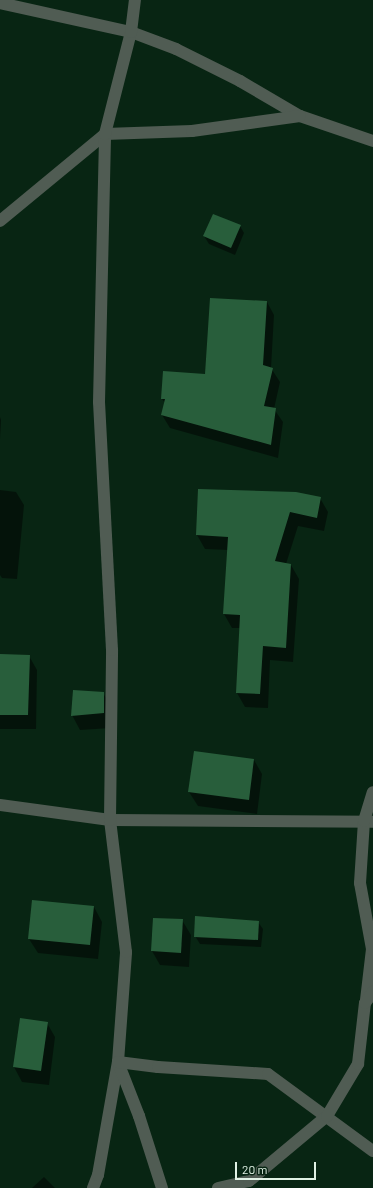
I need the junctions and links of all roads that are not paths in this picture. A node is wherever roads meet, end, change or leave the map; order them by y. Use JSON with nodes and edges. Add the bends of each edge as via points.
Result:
{"nodes":[{"id":1,"x":135,"y":0,"type":"edge"},
{"id":2,"x":0,"y":3,"type":"edge"},
{"id":3,"x":131,"y":32,"type":"junction"},
{"id":4,"x":300,"y":116,"type":"junction"},
{"id":5,"x":104,"y":134,"type":"junction"},
{"id":6,"x":373,"y":141,"type":"edge"},
{"id":7,"x":0,"y":221,"type":"edge"},
{"id":8,"x":373,"y":792,"type":"edge"},
{"id":9,"x":0,"y":805,"type":"edge"},
{"id":10,"x":110,"y":820,"type":"junction"},
{"id":11,"x":369,"y":821,"type":"edge"},
{"id":12,"x":373,"y":992,"type":"edge"},
{"id":13,"x":365,"y":1004,"type":"junction"},
{"id":14,"x":118,"y":1062,"type":"junction"},
{"id":15,"x":327,"y":1116,"type":"junction"},
{"id":16,"x":373,"y":1151,"type":"edge"},
{"id":17,"x":93,"y":1188,"type":"edge"},
{"id":18,"x":162,"y":1188,"type":"edge"},
{"id":19,"x":218,"y":1188,"type":"edge"}],
"edges":[{"from":1,"to":3,"type":"street"},
{"from":2,"to":3,"type":"street"},
{"from":3,"to":4,"type":"street","via":[[176,49]]},
{"from":3,"to":5,"type":"street"},
{"from":4,"to":5,"type":"street","via":[[192,131]]},
{"from":4,"to":6,"type":"street"},
{"from":5,"to":7,"type":"street"},
{"from":5,"to":10,"type":"street","via":[[99,402],[112,650]]},
{"from":8,"to":11,"type":"street"},
{"from":9,"to":10,"type":"street"},
{"from":10,"to":11,"type":"street"},
{"from":10,"to":14,"type":"street","via":[[126,952]]},
{"from":11,"to":13,"type":"street","via":[[360,883],[372,949]]},
{"from":12,"to":13,"type":"street"},
{"from":13,"to":15,"type":"street","via":[[358,1064]]},
{"from":14,"to":15,"type":"street","via":[[268,1074]]},
{"from":14,"to":17,"type":"street","via":[[98,1175]]},
{"from":14,"to":18,"type":"street","via":[[139,1116]]},
{"from":15,"to":16,"type":"street"},
{"from":15,"to":19,"type":"street","via":[[249,1181]]}]}
